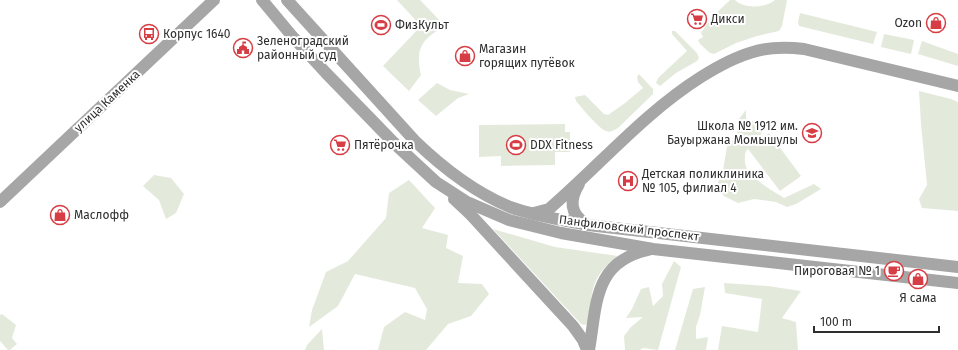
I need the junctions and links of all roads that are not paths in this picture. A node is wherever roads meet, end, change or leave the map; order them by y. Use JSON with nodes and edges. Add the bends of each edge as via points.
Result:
{"nodes":[{"id":1,"x":214,"y":0,"type":"edge"},
{"id":2,"x":262,"y":0,"type":"edge"},
{"id":3,"x":286,"y":0,"type":"edge"},
{"id":4,"x":958,"y":86,"type":"edge"},
{"id":5,"x":582,"y":178,"type":"junction"},
{"id":6,"x":436,"y":182,"type":"junction"},
{"id":7,"x":0,"y":202,"type":"edge"},
{"id":8,"x":531,"y":213,"type":"junction"},
{"id":9,"x":588,"y":225,"type":"junction"},
{"id":10,"x":654,"y":249,"type":"junction"},
{"id":11,"x":958,"y":267,"type":"edge"},
{"id":12,"x":958,"y":283,"type":"edge"},
{"id":13,"x":588,"y":350,"type":"edge"}],
"edges":[{"from":1,"to":7,"type":"main road","name":"улица Каменка"},
{"from":2,"to":6,"type":"main road","name":"Панфиловский проспект","via":[[337,84]]},
{"from":3,"to":8,"type":"main road","name":"Панфиловский проспект","via":[[427,153],[479,192]]},
{"from":4,"to":5,"type":"main road","via":[[804,49],[787,47],[754,51],[712,70],[668,100]]},
{"from":5,"to":8,"type":"main road","via":[[549,208]]},
{"from":5,"to":9,"type":"main road","via":[[575,190],[573,208],[578,220]]},
{"from":6,"to":10,"type":"main road","name":"Панфиловский проспект","via":[[467,202],[509,220],[561,234]]},
{"from":6,"to":13,"type":"main road","via":[[471,215],[549,299],[580,334]]},
{"from":8,"to":9,"type":"main road","name":"Панфиловский проспект"},
{"from":9,"to":11,"type":"main road","name":"Панфиловский проспект"},
{"from":10,"to":12,"type":"main road","name":"Панфиловский проспект"},
{"from":10,"to":13,"type":"main road","via":[[627,257],[606,276],[598,296]]}]}
